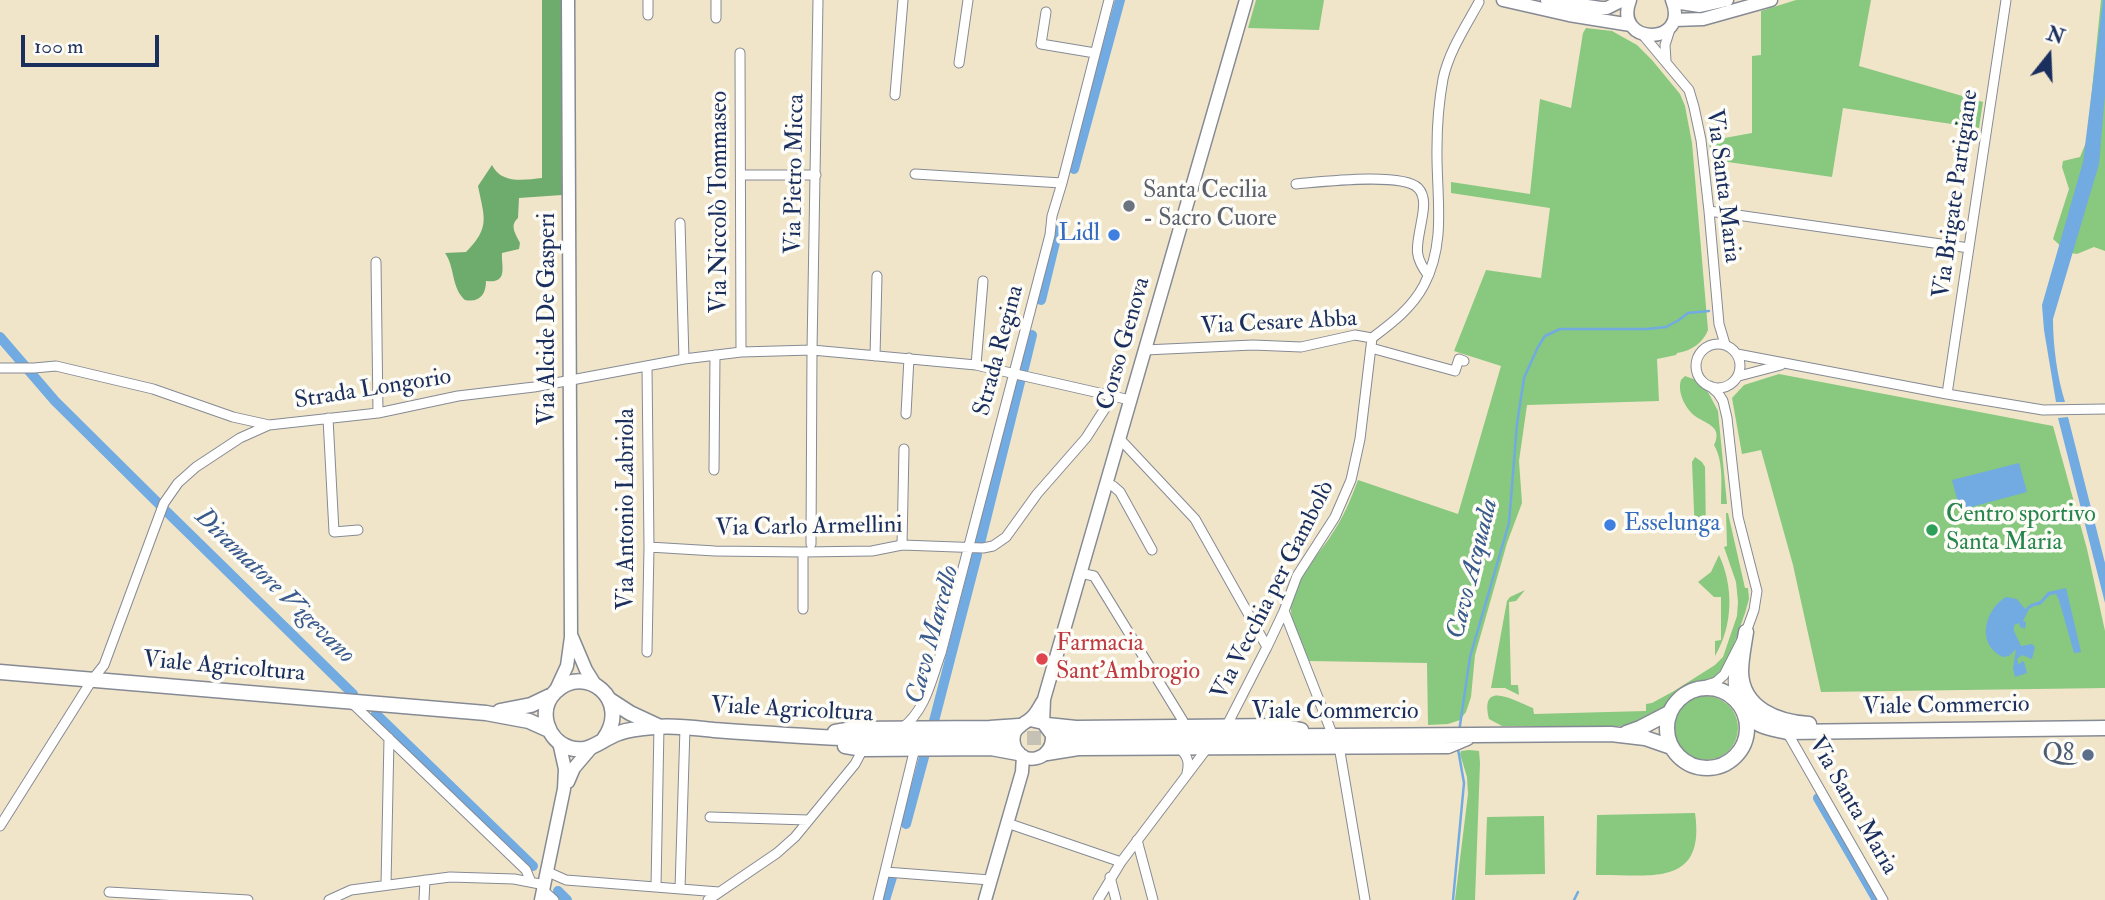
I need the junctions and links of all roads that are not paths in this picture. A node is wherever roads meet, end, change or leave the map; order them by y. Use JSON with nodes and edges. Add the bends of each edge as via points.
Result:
{"nodes":[{"id":1,"x":568,"y":0,"type":"edge"},
{"id":2,"x":648,"y":0,"type":"edge"},
{"id":3,"x":716,"y":0,"type":"edge"},
{"id":4,"x":818,"y":0,"type":"edge"},
{"id":5,"x":903,"y":0,"type":"edge"},
{"id":6,"x":968,"y":0,"type":"edge"},
{"id":7,"x":1110,"y":0,"type":"edge"},
{"id":8,"x":1246,"y":0,"type":"edge"},
{"id":9,"x":1503,"y":0,"type":"edge"},
{"id":10,"x":1547,"y":0,"type":"edge"},
{"id":11,"x":1623,"y":0,"type":"edge"},
{"id":12,"x":1630,"y":0,"type":"edge"},
{"id":13,"x":1727,"y":0,"type":"edge"},
{"id":14,"x":1771,"y":0,"type":"edge"},
{"id":15,"x":2006,"y":0,"type":"edge"},
{"id":16,"x":1673,"y":1,"type":"edge"},
{"id":17,"x":1479,"y":2,"type":"dead end"},
{"id":18,"x":1046,"y":12,"type":"dead end"},
{"id":19,"x":648,"y":16,"type":"dead end"},
{"id":20,"x":716,"y":18,"type":"dead end"},
{"id":21,"x":1672,"y":23,"type":"junction"},
{"id":22,"x":1630,"y":25,"type":"junction"},
{"id":23,"x":1643,"y":35,"type":"junction"},
{"id":24,"x":740,"y":53,"type":"dead end"},
{"id":25,"x":1095,"y":53,"type":"junction"},
{"id":26,"x":1666,"y":61,"type":"junction"},
{"id":27,"x":959,"y":63,"type":"dead end"},
{"id":28,"x":895,"y":96,"type":"dead end"},
{"id":29,"x":915,"y":174,"type":"dead end"},
{"id":30,"x":741,"y":175,"type":"junction"},
{"id":31,"x":816,"y":175,"type":"junction"},
{"id":32,"x":1062,"y":183,"type":"junction"},
{"id":33,"x":1296,"y":184,"type":"dead end"},
{"id":34,"x":1709,"y":211,"type":"junction"},
{"id":35,"x":680,"y":223,"type":"dead end"},
{"id":36,"x":1969,"y":248,"type":"junction"},
{"id":37,"x":376,"y":262,"type":"dead end"},
{"id":38,"x":1428,"y":275,"type":"junction"},
{"id":39,"x":877,"y":276,"type":"dead end"},
{"id":40,"x":983,"y":281,"type":"dead end"},
{"id":41,"x":1719,"y":324,"type":"junction"},
{"id":42,"x":1372,"y":343,"type":"junction"},
{"id":43,"x":1713,"y":344,"type":"junction"},
{"id":44,"x":1725,"y":344,"type":"junction"},
{"id":45,"x":811,"y":350,"type":"junction"},
{"id":46,"x":1145,"y":350,"type":"junction"},
{"id":47,"x":741,"y":352,"type":"junction"},
{"id":48,"x":1737,"y":354,"type":"junction"},
{"id":49,"x":715,"y":355,"type":"junction"},
{"id":50,"x":875,"y":356,"type":"junction"},
{"id":51,"x":909,"y":358,"type":"junction"},
{"id":52,"x":684,"y":359,"type":"junction"},
{"id":53,"x":1464,"y":361,"type":"dead end"},
{"id":54,"x":1786,"y":364,"type":"junction"},
{"id":55,"x":976,"y":365,"type":"junction"},
{"id":56,"x":647,"y":367,"type":"junction"},
{"id":57,"x":0,"y":368,"type":"edge"},
{"id":58,"x":1014,"y":373,"type":"junction"},
{"id":59,"x":1737,"y":378,"type":"junction"},
{"id":60,"x":570,"y":380,"type":"junction"},
{"id":61,"x":1710,"y":386,"type":"junction"},
{"id":62,"x":1947,"y":394,"type":"junction"},
{"id":63,"x":1113,"y":396,"type":"junction"},
{"id":64,"x":1130,"y":400,"type":"junction"},
{"id":65,"x":2105,"y":409,"type":"edge"},
{"id":66,"x":378,"y":413,"type":"junction"},
{"id":67,"x":906,"y":414,"type":"dead end"},
{"id":68,"x":328,"y":418,"type":"junction"},
{"id":69,"x":1727,"y":418,"type":"junction"},
{"id":70,"x":268,"y":425,"type":"junction"},
{"id":71,"x":1119,"y":438,"type":"junction"},
{"id":72,"x":904,"y":449,"type":"dead end"},
{"id":73,"x":714,"y":470,"type":"dead end"},
{"id":74,"x":1106,"y":483,"type":"junction"},
{"id":75,"x":358,"y":530,"type":"dead end"},
{"id":76,"x":811,"y":544,"type":"dead end"},
{"id":77,"x":902,"y":545,"type":"junction"},
{"id":78,"x":649,"y":547,"type":"junction"},
{"id":79,"x":969,"y":547,"type":"junction"},
{"id":80,"x":1152,"y":550,"type":"dead end"},
{"id":81,"x":803,"y":552,"type":"junction"},
{"id":82,"x":1080,"y":573,"type":"junction"},
{"id":83,"x":803,"y":609,"type":"dead end"},
{"id":84,"x":1284,"y":611,"type":"junction"},
{"id":85,"x":571,"y":637,"type":"junction"},
{"id":86,"x":1744,"y":637,"type":"junction"},
{"id":87,"x":1267,"y":648,"type":"junction"},
{"id":88,"x":647,"y":652,"type":"dead end"},
{"id":89,"x":0,"y":672,"type":"edge"},
{"id":90,"x":92,"y":680,"type":"junction"},
{"id":91,"x":596,"y":686,"type":"junction"},
{"id":92,"x":1697,"y":688,"type":"junction"},
{"id":93,"x":554,"y":694,"type":"junction"},
{"id":94,"x":1044,"y":699,"type":"junction"},
{"id":95,"x":610,"y":700,"type":"junction"},
{"id":96,"x":353,"y":702,"type":"junction"},
{"id":97,"x":1741,"y":706,"type":"junction"},
{"id":98,"x":920,"y":710,"type":"junction"},
{"id":99,"x":486,"y":713,"type":"junction"},
{"id":100,"x":1669,"y":713,"type":"junction"},
{"id":101,"x":1183,"y":721,"type":"dead end"},
{"id":102,"x":1024,"y":723,"type":"junction"},
{"id":103,"x":1045,"y":724,"type":"junction"},
{"id":104,"x":659,"y":726,"type":"junction"},
{"id":105,"x":1226,"y":727,"type":"junction"},
{"id":106,"x":685,"y":728,"type":"junction"},
{"id":107,"x":926,"y":728,"type":"junction"},
{"id":108,"x":2105,"y":728,"type":"edge"},
{"id":109,"x":902,"y":729,"type":"junction"},
{"id":110,"x":549,"y":730,"type":"junction"},
{"id":111,"x":1888,"y":730,"type":"junction"},
{"id":112,"x":1787,"y":732,"type":"junction"},
{"id":113,"x":1611,"y":734,"type":"junction"},
{"id":114,"x":814,"y":737,"type":"junction"},
{"id":115,"x":389,"y":738,"type":"junction"},
{"id":116,"x":1006,"y":738,"type":"tunnel mouth"},
{"id":117,"x":1060,"y":738,"type":"tunnel mouth"},
{"id":118,"x":604,"y":739,"type":"junction"},
{"id":119,"x":1336,"y":741,"type":"junction"},
{"id":120,"x":559,"y":742,"type":"junction"},
{"id":121,"x":1179,"y":747,"type":"junction"},
{"id":122,"x":1208,"y":747,"type":"junction"},
{"id":123,"x":1671,"y":747,"type":"junction"},
{"id":124,"x":591,"y":748,"type":"junction"},
{"id":125,"x":915,"y":748,"type":"junction"},
{"id":126,"x":863,"y":749,"type":"junction"},
{"id":127,"x":1740,"y":752,"type":"junction"},
{"id":128,"x":1047,"y":753,"type":"junction"},
{"id":129,"x":1024,"y":756,"type":"junction"},
{"id":130,"x":1186,"y":774,"type":"junction"},
{"id":131,"x":564,"y":789,"type":"junction"},
{"id":132,"x":710,"y":817,"type":"dead end"},
{"id":133,"x":807,"y":820,"type":"junction"},
{"id":134,"x":1007,"y":823,"type":"junction"},
{"id":135,"x":0,"y":826,"type":"edge"},
{"id":136,"x":1138,"y":840,"type":"junction"},
{"id":137,"x":1121,"y":862,"type":"junction"},
{"id":138,"x":886,"y":872,"type":"junction"},
{"id":139,"x":1110,"y":877,"type":"junction"},
{"id":140,"x":425,"y":880,"type":"junction"},
{"id":141,"x":990,"y":880,"type":"junction"},
{"id":142,"x":386,"y":885,"type":"junction"},
{"id":143,"x":542,"y":886,"type":"edge"},
{"id":144,"x":656,"y":887,"type":"junction"},
{"id":145,"x":680,"y":888,"type":"junction"},
{"id":146,"x":108,"y":892,"type":"dead end"},
{"id":147,"x":719,"y":892,"type":"junction"},
{"id":148,"x":247,"y":900,"type":"edge"},
{"id":149,"x":329,"y":900,"type":"edge"},
{"id":150,"x":424,"y":900,"type":"edge"},
{"id":151,"x":554,"y":900,"type":"edge"},
{"id":152,"x":708,"y":900,"type":"edge"},
{"id":153,"x":878,"y":900,"type":"edge"},
{"id":154,"x":985,"y":900,"type":"edge"},
{"id":155,"x":1098,"y":900,"type":"edge"},
{"id":156,"x":1116,"y":900,"type":"edge"},
{"id":157,"x":1153,"y":900,"type":"edge"},
{"id":158,"x":1365,"y":900,"type":"edge"},
{"id":159,"x":1883,"y":900,"type":"edge"}],
"edges":[{"from":1,"to":60,"type":"main road","name":"Via Alcide De Gasperi"},
{"from":2,"to":19,"type":"street"},
{"from":3,"to":20,"type":"street"},
{"from":4,"to":31,"type":"street","name":"Via Pietro Micca"},
{"from":5,"to":28,"type":"street"},
{"from":6,"to":27,"type":"street"},
{"from":7,"to":25,"type":"street","name":"Strada Regina"},
{"from":8,"to":46,"type":"main road","name":"Corso Genova"},
{"from":9,"to":22,"type":"main road"},
{"from":10,"to":11,"type":"main road","via":[[1607,8]]},
{"from":12,"to":22,"type":"main road"},
{"from":13,"to":16,"type":"main road","via":[[1700,6]]},
{"from":14,"to":21,"type":"main road"},
{"from":15,"to":36,"type":"street","name":"Via Brigate Partigiane"},
{"from":16,"to":21,"type":"main road"},
{"from":17,"to":38,"type":"street","via":[[1447,62],[1443,80],[1437,148],[1438,245]]},
{"from":18,"to":25,"type":"street","via":[[1041,44]]},
{"from":21,"to":23,"type":"main road","via":[[1658,35]]},
{"from":21,"to":26,"type":"street","via":[[1664,45]]},
{"from":22,"to":23,"type":"main road"},
{"from":23,"to":26,"type":"street","name":"Via Santa Maria"},
{"from":24,"to":30,"type":"street","name":"Via Niccolò Tommaseo"},
{"from":25,"to":32,"type":"street","name":"Strada Regina"},
{"from":26,"to":34,"type":"street","name":"Via Santa Maria","via":[[1689,90],[1695,107]]},
{"from":29,"to":32,"type":"street"},
{"from":30,"to":31,"type":"street"},
{"from":30,"to":47,"type":"street","name":"Via Niccolò Tommaseo"},
{"from":31,"to":45,"type":"street","name":"Via Pietro Micca"},
{"from":32,"to":58,"type":"street","name":"Strada Regina"},
{"from":33,"to":38,"type":"street","via":[[1380,179],[1417,187],[1423,207],[1416,252]]},
{"from":34,"to":36,"type":"street"},
{"from":34,"to":41,"type":"street","name":"Via Santa Maria"},
{"from":35,"to":52,"type":"street"},
{"from":36,"to":62,"type":"street","name":"Via Brigate Partigiane"},
{"from":37,"to":66,"type":"street"},
{"from":38,"to":42,"type":"street","via":[[1399,318]]},
{"from":39,"to":50,"type":"street"},
{"from":40,"to":55,"type":"street"},
{"from":41,"to":43,"type":"street","name":"Via Santa Maria"},
{"from":41,"to":44,"type":"street","name":"Via Santa Maria"},
{"from":42,"to":46,"type":"street","name":"Via Cesare Abba","via":[[1356,335],[1301,347]]},
{"from":42,"to":53,"type":"street","name":"Via Cesare Abba","via":[[1455,371],[1459,359]]},
{"from":42,"to":84,"type":"street","name":"Via Vecchia per Gambolò","via":[[1351,480],[1335,517],[1297,576]]},
{"from":43,"to":44,"type":"street"},
{"from":43,"to":61,"type":"street","name":"Via Santa Maria","via":[[1701,351],[1696,366]]},
{"from":44,"to":48,"type":"street"},
{"from":45,"to":47,"type":"street","name":"Strada Longorio"},
{"from":45,"to":50,"type":"street","name":"Strada Longorio"},
{"from":45,"to":76,"type":"street","name":"Via Pietro Micca"},
{"from":46,"to":64,"type":"main road","name":"Corso Genova"},
{"from":47,"to":49,"type":"street","name":"Strada Longorio"},
{"from":48,"to":54,"type":"street"},
{"from":48,"to":59,"type":"street","name":"Via Santa Maria","via":[[1741,360]]},
{"from":49,"to":52,"type":"street","name":"Strada Longorio"},
{"from":49,"to":73,"type":"street"},
{"from":50,"to":51,"type":"street","name":"Strada Longorio"},
{"from":51,"to":55,"type":"street","name":"Strada Longorio"},
{"from":51,"to":67,"type":"street"},
{"from":52,"to":56,"type":"street","name":"Strada Longorio"},
{"from":54,"to":59,"type":"street"},
{"from":54,"to":62,"type":"street"},
{"from":55,"to":58,"type":"street","name":"Strada Longorio"},
{"from":56,"to":60,"type":"street","name":"Strada Longorio"},
{"from":56,"to":78,"type":"street","name":"Via Antonio Labriola"},
{"from":57,"to":70,"type":"street","via":[[56,366],[153,389]]},
{"from":58,"to":63,"type":"street","name":"Strada Longorio"},
{"from":58,"to":79,"type":"street","name":"Strada Regina"},
{"from":59,"to":61,"type":"street","via":[[1724,387]]},
{"from":59,"to":69,"type":"street","name":"Via Santa Maria","via":[[1730,391]]},
{"from":60,"to":66,"type":"street","name":"Strada Longorio"},
{"from":60,"to":85,"type":"main road","name":"Via Alcide De Gasperi"},
{"from":61,"to":69,"type":"street","name":"Via Santa Maria","via":[[1723,401]]},
{"from":62,"to":65,"type":"street","via":[[2043,410]]},
{"from":63,"to":64,"type":"street","name":"Strada Longorio"},
{"from":63,"to":79,"type":"street","name":"Via Carlo Armellini","via":[[1086,438],[1006,537],[989,547]]},
{"from":64,"to":71,"type":"main road","name":"Corso Genova"},
{"from":66,"to":68,"type":"street","name":"Strada Longorio"},
{"from":68,"to":70,"type":"street","name":"Strada Longorio"},
{"from":68,"to":75,"type":"street","via":[[334,532]]},
{"from":69,"to":86,"type":"street","name":"Via Santa Maria","via":[[1738,517],[1757,590]]},
{"from":70,"to":90,"type":"street","name":"Strada Longorio","via":[[240,438],[178,482],[164,503],[104,665]]},
{"from":71,"to":74,"type":"main road","name":"Corso Genova"},
{"from":71,"to":87,"type":"street","via":[[1195,519]]},
{"from":72,"to":77,"type":"street"},
{"from":74,"to":80,"type":"street","via":[[1120,492]]},
{"from":74,"to":82,"type":"main road","name":"Corso Genova"},
{"from":77,"to":79,"type":"street","name":"Via Carlo Armellini"},
{"from":77,"to":81,"type":"street","name":"Via Carlo Armellini","via":[[873,551]]},
{"from":78,"to":81,"type":"street","name":"Via Carlo Armellini"},
{"from":78,"to":88,"type":"street","name":"Via Antonio Labriola"},
{"from":79,"to":98,"type":"street","name":"Strada Regina","via":[[941,653]]},
{"from":81,"to":83,"type":"street"},
{"from":82,"to":94,"type":"main road","name":"Corso Genova"},
{"from":82,"to":101,"type":"street","via":[[1094,576]]},
{"from":84,"to":87,"type":"street","name":"Via Vecchia per Gambolò"},
{"from":84,"to":119,"type":"street"},
{"from":85,"to":91,"type":"main road","name":"Via Alcide De Gasperi"},
{"from":85,"to":93,"type":"main road","name":"Via Alcide De Gasperi","via":[[567,666]]},
{"from":86,"to":92,"type":"street","name":"Via Santa Maria","via":[[1724,675]]},
{"from":86,"to":97,"type":"street","name":"Via Santa Maria","via":[[1732,679]]},
{"from":86,"to":111,"type":"main road","via":[[1741,673],[1745,693],[1756,707],[1793,723]]},
{"from":87,"to":105,"type":"street","name":"Via Vecchia per Gambolò"},
{"from":89,"to":90,"type":"main road","name":"Viale Agricoltura"},
{"from":90,"to":96,"type":"main road","name":"Viale Agricoltura"},
{"from":90,"to":135,"type":"street","name":"Strada Longorio"},
{"from":91,"to":93,"type":"main road","name":"Viale Agricoltura","via":[[570,683]]},
{"from":91,"to":95,"type":"main road","name":"Viale Agricoltura"},
{"from":92,"to":97,"type":"main road","name":"Viale Commercio","via":[[1718,689]]},
{"from":92,"to":100,"type":"main road","name":"Viale Commercio","via":[[1683,695]]},
{"from":93,"to":99,"type":"main road","name":"Viale Agricoltura","via":[[531,705]]},
{"from":93,"to":110,"type":"main road","via":[[546,712]]},
{"from":94,"to":102,"type":"main road","name":"Corso Genova"},
{"from":94,"to":103,"type":"main road","name":"Corso Genova"},
{"from":95,"to":104,"type":"main road","name":"Viale Agricoltura"},
{"from":95,"to":118,"type":"main road","via":[[613,720]]},
{"from":96,"to":99,"type":"main road","name":"Viale Agricoltura"},
{"from":96,"to":115,"type":"street"},
{"from":97,"to":112,"type":"main road","name":"Viale Commercio","via":[[1751,721]]},
{"from":97,"to":127,"type":"main road","via":[[1747,733]]},
{"from":98,"to":107,"type":"street"},
{"from":98,"to":109,"type":"street","name":"Strada Regina"},
{"from":99,"to":110,"type":"main road","name":"Viale Agricoltura"},
{"from":100,"to":113,"type":"main road","name":"Viale Commercio","via":[[1640,728]]},
{"from":100,"to":123,"type":"main road","via":[[1666,730]]},
{"from":102,"to":103,"type":"main road","via":[[1037,720]]},
{"from":102,"to":107,"type":"main road"},
{"from":102,"to":129,"type":"main road","via":[[1013,739]]},
{"from":103,"to":105,"type":"main road"},
{"from":103,"to":128,"type":"main road","name":"Corso Genova","via":[[1053,742]]},
{"from":104,"to":106,"type":"main road","name":"Viale Agricoltura"},
{"from":104,"to":118,"type":"main road","name":"Viale Agricoltura"},
{"from":104,"to":144,"type":"street"},
{"from":105,"to":119,"type":"main road","via":[[1280,726]]},
{"from":106,"to":114,"type":"main road","name":"Viale Agricoltura"},
{"from":106,"to":145,"type":"street"},
{"from":107,"to":109,"type":"main road"},
{"from":108,"to":111,"type":"main road","name":"Viale Commercio"},
{"from":109,"to":114,"type":"main road","via":[[848,729]]},
{"from":110,"to":120,"type":"main road"},
{"from":111,"to":112,"type":"main road","name":"Viale Commercio"},
{"from":112,"to":127,"type":"main road","name":"Viale Commercio","via":[[1765,737]]},
{"from":112,"to":159,"type":"street","name":"Via Santa Maria"},
{"from":113,"to":119,"type":"main road","name":"Viale Commercio"},
{"from":113,"to":123,"type":"main road","name":"Viale Commercio"},
{"from":114,"to":116,"type":"main road","name":"Viale Agricoltura"},
{"from":114,"to":126,"type":"main road"},
{"from":115,"to":142,"type":"street"},
{"from":115,"to":143,"type":"street"},
{"from":117,"to":119,"type":"main road","name":"Viale Commercio"},
{"from":118,"to":124,"type":"main road","name":"Viale Agricoltura"},
{"from":119,"to":122,"type":"main road"},
{"from":119,"to":158,"type":"street"},
{"from":120,"to":124,"type":"main road","via":[[574,749]]},
{"from":120,"to":131,"type":"main road"},
{"from":121,"to":122,"type":"main road"},
{"from":121,"to":128,"type":"main road","via":[[1078,748]]},
{"from":121,"to":130,"type":"street","via":[[1188,757]]},
{"from":122,"to":130,"type":"street"},
{"from":123,"to":127,"type":"main road","name":"Viale Commercio","via":[[1680,759],[1701,768],[1723,765]]},
{"from":124,"to":131,"type":"main road"},
{"from":125,"to":126,"type":"main road"},
{"from":125,"to":129,"type":"main road","via":[[991,748]]},
{"from":125,"to":138,"type":"street"},
{"from":126,"to":133,"type":"street"},
{"from":128,"to":129,"type":"main road"},
{"from":129,"to":134,"type":"main road"},
{"from":130,"to":136,"type":"street"},
{"from":131,"to":143,"type":"main road"},
{"from":132,"to":133,"type":"street"},
{"from":133,"to":147,"type":"street","via":[[777,853]]},
{"from":134,"to":137,"type":"street"},
{"from":134,"to":141,"type":"main road"},
{"from":136,"to":137,"type":"street"},
{"from":136,"to":157,"type":"street"},
{"from":137,"to":139,"type":"street"},
{"from":138,"to":141,"type":"street"},
{"from":138,"to":153,"type":"street"},
{"from":139,"to":155,"type":"street"},
{"from":139,"to":156,"type":"street"},
{"from":140,"to":142,"type":"street"},
{"from":140,"to":143,"type":"street","via":[[514,879]]},
{"from":140,"to":150,"type":"street"},
{"from":141,"to":154,"type":"main road"},
{"from":142,"to":149,"type":"street","via":[[351,890]]},
{"from":143,"to":144,"type":"street","via":[[566,880]]},
{"from":143,"to":151,"type":"street"},
{"from":144,"to":145,"type":"street"},
{"from":145,"to":147,"type":"street"},
{"from":146,"to":148,"type":"street"},
{"from":147,"to":152,"type":"street"}]}
